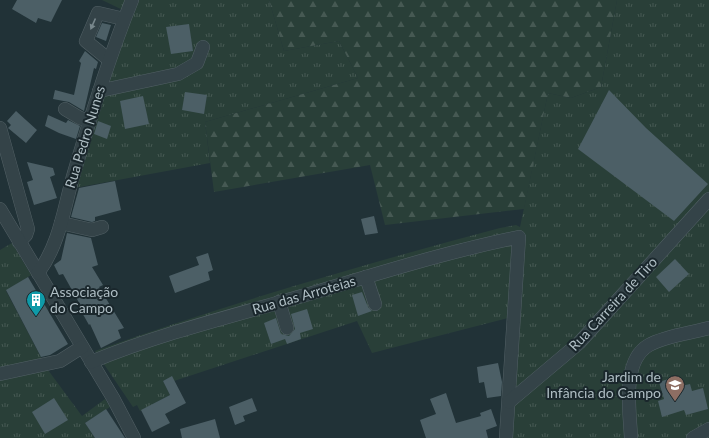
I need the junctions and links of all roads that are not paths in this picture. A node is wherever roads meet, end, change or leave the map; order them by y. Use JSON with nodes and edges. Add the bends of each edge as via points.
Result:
{"nodes":[{"id":1,"x":132,"y":0,"type":"edge"},
{"id":2,"x":124,"y":19,"type":"junction"},
{"id":3,"x":203,"y":47,"type":"dead end"},
{"id":4,"x":108,"y":59,"type":"junction"},
{"id":5,"x":162,"y":84,"type":"dead end"},
{"id":6,"x":97,"y":95,"type":"junction"},
{"id":7,"x":65,"y":109,"type":"dead end"},
{"id":8,"x":90,"y":122,"type":"junction"},
{"id":9,"x":0,"y":128,"type":"edge"},
{"id":10,"x":709,"y":199,"type":"edge"},
{"id":11,"x":0,"y":209,"type":"edge"},
{"id":12,"x":61,"y":223,"type":"junction"},
{"id":13,"x":102,"y":227,"type":"dead end"},
{"id":14,"x":20,"y":242,"type":"junction"},
{"id":15,"x":38,"y":273,"type":"junction"},
{"id":16,"x":366,"y":276,"type":"junction"},
{"id":17,"x":283,"y":301,"type":"junction"},
{"id":18,"x":375,"y":304,"type":"dead end"},
{"id":19,"x":290,"y":327,"type":"dead end"},
{"id":20,"x":709,"y":328,"type":"edge"},
{"id":21,"x":82,"y":347,"type":"junction"},
{"id":22,"x":91,"y":362,"type":"junction"},
{"id":23,"x":0,"y":374,"type":"edge"},
{"id":24,"x":509,"y":402,"type":"junction"},
{"id":25,"x":709,"y":429,"type":"edge"},
{"id":26,"x":134,"y":438,"type":"edge"},
{"id":27,"x":506,"y":438,"type":"edge"},
{"id":28,"x":631,"y":438,"type":"edge"},
{"id":29,"x":693,"y":438,"type":"edge"}],
"edges":[{"from":1,"to":2,"type":"street","name":"Rua Pedro Nunes"},
{"from":2,"to":4,"type":"street","name":"Rua Pedro Nunes"},
{"from":2,"to":4,"type":"street","one_way":true,"via":[[98,13],[86,41]]},
{"from":3,"to":6,"type":"street","via":[[197,63],[178,74]]},
{"from":4,"to":6,"type":"street","name":"Rua Pedro Nunes"},
{"from":5,"to":6,"type":"street"},
{"from":6,"to":8,"type":"street","name":"Rua Pedro Nunes"},
{"from":7,"to":8,"type":"street"},
{"from":8,"to":12,"type":"street","name":"Rua Pedro Nunes"},
{"from":9,"to":14,"type":"street","via":[[28,229]]},
{"from":10,"to":24,"type":"street","name":"Rua Carreira de Tiro","via":[[580,343]]},
{"from":11,"to":14,"type":"street"},
{"from":12,"to":13,"type":"street","via":[[92,230]]},
{"from":12,"to":15,"type":"street","name":"Rua Pedro Nunes","via":[[57,238]]},
{"from":14,"to":15,"type":"street"},
{"from":15,"to":21,"type":"street"},
{"from":16,"to":17,"type":"street","name":"Rua das Arroteias"},
{"from":16,"to":18,"type":"street"},
{"from":16,"to":24,"type":"street","name":"Rua das Arroteias","via":[[471,247],[519,237]]},
{"from":17,"to":19,"type":"street"},
{"from":17,"to":22,"type":"street","name":"Rua das Arroteias","via":[[132,346]]},
{"from":20,"to":28,"type":"street","via":[[648,346],[632,365]]},
{"from":21,"to":22,"type":"street"},
{"from":21,"to":23,"type":"street","via":[[60,361]]},
{"from":22,"to":26,"type":"street"},
{"from":24,"to":27,"type":"street"},
{"from":25,"to":29,"type":"street"}]}
